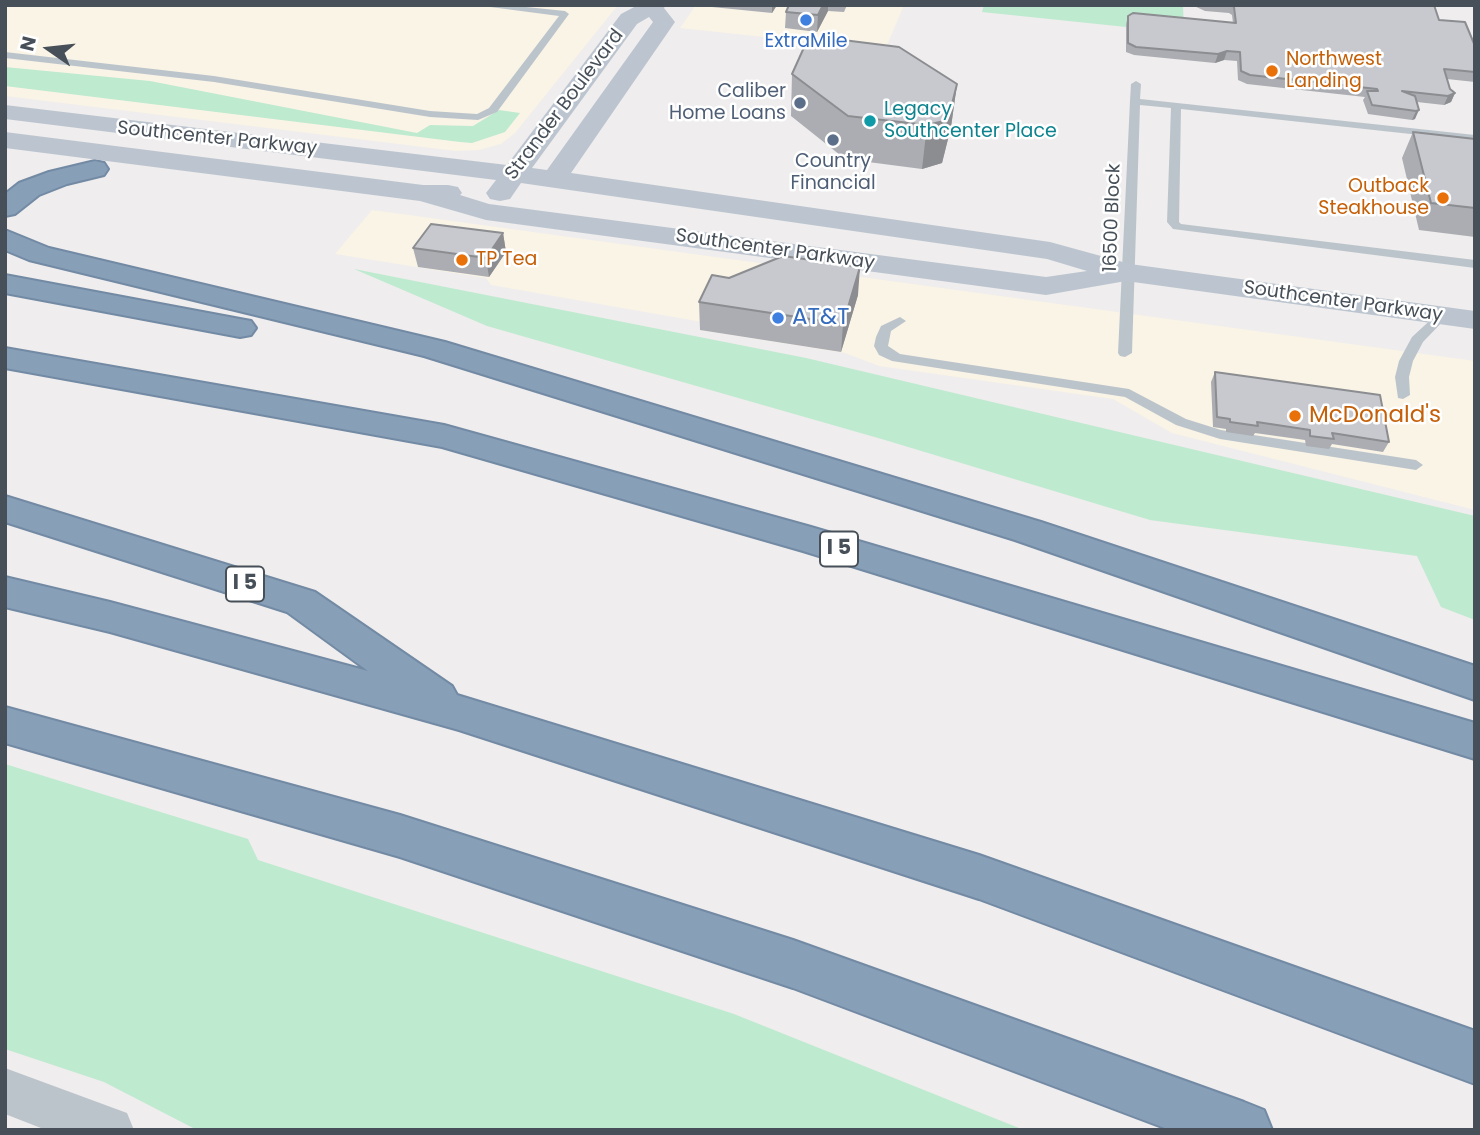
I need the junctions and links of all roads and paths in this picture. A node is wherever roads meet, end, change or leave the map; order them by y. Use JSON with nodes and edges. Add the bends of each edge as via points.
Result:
{"nodes":[{"id":1,"x":479,"y":5,"type":"edge"},
{"id":2,"x":654,"y":7,"type":"edge"},
{"id":3,"x":5,"y":55,"type":"edge"},
{"id":4,"x":1136,"y":84,"type":"dead end"},
{"id":5,"x":1135,"y":101,"type":"junction"},
{"id":6,"x":1176,"y":106,"type":"junction"},
{"id":7,"x":5,"y":112,"type":"edge"},
{"id":8,"x":5,"y":125,"type":"edge"},
{"id":9,"x":1475,"y":138,"type":"edge"},
{"id":10,"x":5,"y":140,"type":"edge"},
{"id":11,"x":5,"y":155,"type":"edge"},
{"id":12,"x":95,"y":169,"type":"junction"},
{"id":13,"x":554,"y":179,"type":"junction"},
{"id":14,"x":499,"y":193,"type":"junction"},
{"id":15,"x":5,"y":208,"type":"edge"},
{"id":16,"x":955,"y":238,"type":"junction"},
{"id":17,"x":5,"y":239,"type":"edge"},
{"id":18,"x":768,"y":250,"type":"junction"},
{"id":19,"x":1475,"y":264,"type":"edge"},
{"id":20,"x":1128,"y":273,"type":"junction"},
{"id":21,"x":5,"y":284,"type":"edge"},
{"id":22,"x":1441,"y":316,"type":"junction"},
{"id":23,"x":1475,"y":320,"type":"edge"},
{"id":24,"x":900,"y":321,"type":"dead end"},
{"id":25,"x":5,"y":348,"type":"edge"},
{"id":26,"x":1125,"y":354,"type":"dead end"},
{"id":27,"x":5,"y":358,"type":"edge"},
{"id":28,"x":196,"y":391,"type":"junction"},
{"id":29,"x":1403,"y":395,"type":"dead end"},
{"id":30,"x":609,"y":403,"type":"junction"},
{"id":31,"x":1416,"y":465,"type":"dead end"},
{"id":32,"x":5,"y":509,"type":"edge"},
{"id":33,"x":5,"y":592,"type":"edge"},
{"id":34,"x":1475,"y":683,"type":"edge"},
{"id":35,"x":459,"y":713,"type":"junction"},
{"id":36,"x":5,"y":725,"type":"edge"},
{"id":37,"x":1475,"y":741,"type":"edge"},
{"id":38,"x":1475,"y":1058,"type":"edge"},
{"id":39,"x":5,"y":1091,"type":"edge"},
{"id":40,"x":110,"y":1130,"type":"edge"},
{"id":41,"x":1244,"y":1130,"type":"edge"}],
"edges":[{"from":1,"to":3,"type":"lane","via":[[565,14],[493,110],[478,117]]},
{"from":2,"to":13,"type":"main road","name":"Strander Boulevard","via":[[664,22]]},
{"from":2,"to":14,"type":"main road","name":"Strander Boulevard","via":[[629,19]]},
{"from":4,"to":5,"type":"lane","name":"16500 Block"},
{"from":5,"to":6,"type":"lane"},
{"from":5,"to":20,"type":"lane","name":"16500 Block"},
{"from":6,"to":9,"type":"lane"},
{"from":6,"to":19,"type":"lane","via":[[1173,222],[1177,227]]},
{"from":7,"to":14,"type":"main road","name":"Southcenter Parkway"},
{"from":8,"to":14,"type":"main road","via":[[427,178]]},
{"from":10,"to":14,"type":"main road","name":"Southcenter Parkway","via":[[423,192]]},
{"from":11,"to":12,"type":"main road"},
{"from":12,"to":14,"type":"main road","via":[[413,209]]},
{"from":12,"to":15,"type":"highway","via":[[38,185]]},
{"from":13,"to":14,"type":"main road","name":"Southcenter Parkway"},
{"from":13,"to":16,"type":"main road","name":"Southcenter Parkway"},
{"from":14,"to":18,"type":"main road","name":"Southcenter Parkway"},
{"from":16,"to":18,"type":"main road","via":[[838,244],[791,238]]},
{"from":16,"to":20,"type":"main road","name":"Southcenter Parkway","via":[[1050,251]]},
{"from":17,"to":30,"type":"highway","via":[[39,254],[434,349]]},
{"from":18,"to":20,"type":"main road","name":"Southcenter Parkway","via":[[1046,286]]},
{"from":20,"to":22,"type":"main road","name":"Southcenter Parkway"},
{"from":20,"to":26,"type":"lane","name":"16500 Block"},
{"from":21,"to":30,"type":"highway"},
{"from":22,"to":23,"type":"main road","name":"Southcenter Parkway"},
{"from":22,"to":29,"type":"lane","via":[[1417,340],[1406,361]]},
{"from":24,"to":31,"type":"lane","via":[[886,329],[881,346],[897,358],[1129,393],[1181,422],[1220,434]]},
{"from":25,"to":28,"type":"highway","number":"I 5"},
{"from":27,"to":28,"type":"highway","number":"I 5"},
{"from":28,"to":37,"type":"highway","number":"I 5","via":[[444,436],[811,540]]},
{"from":30,"to":34,"type":"highway","via":[[1028,531]]},
{"from":32,"to":35,"type":"highway","number":"I 5","via":[[301,602]]},
{"from":33,"to":35,"type":"highway","number":"I 5"},
{"from":35,"to":38,"type":"highway","number":"I 5","via":[[979,877]]},
{"from":36,"to":41,"type":"highway","via":[[400,836],[767,955]]},
{"from":39,"to":40,"type":"street"}]}
